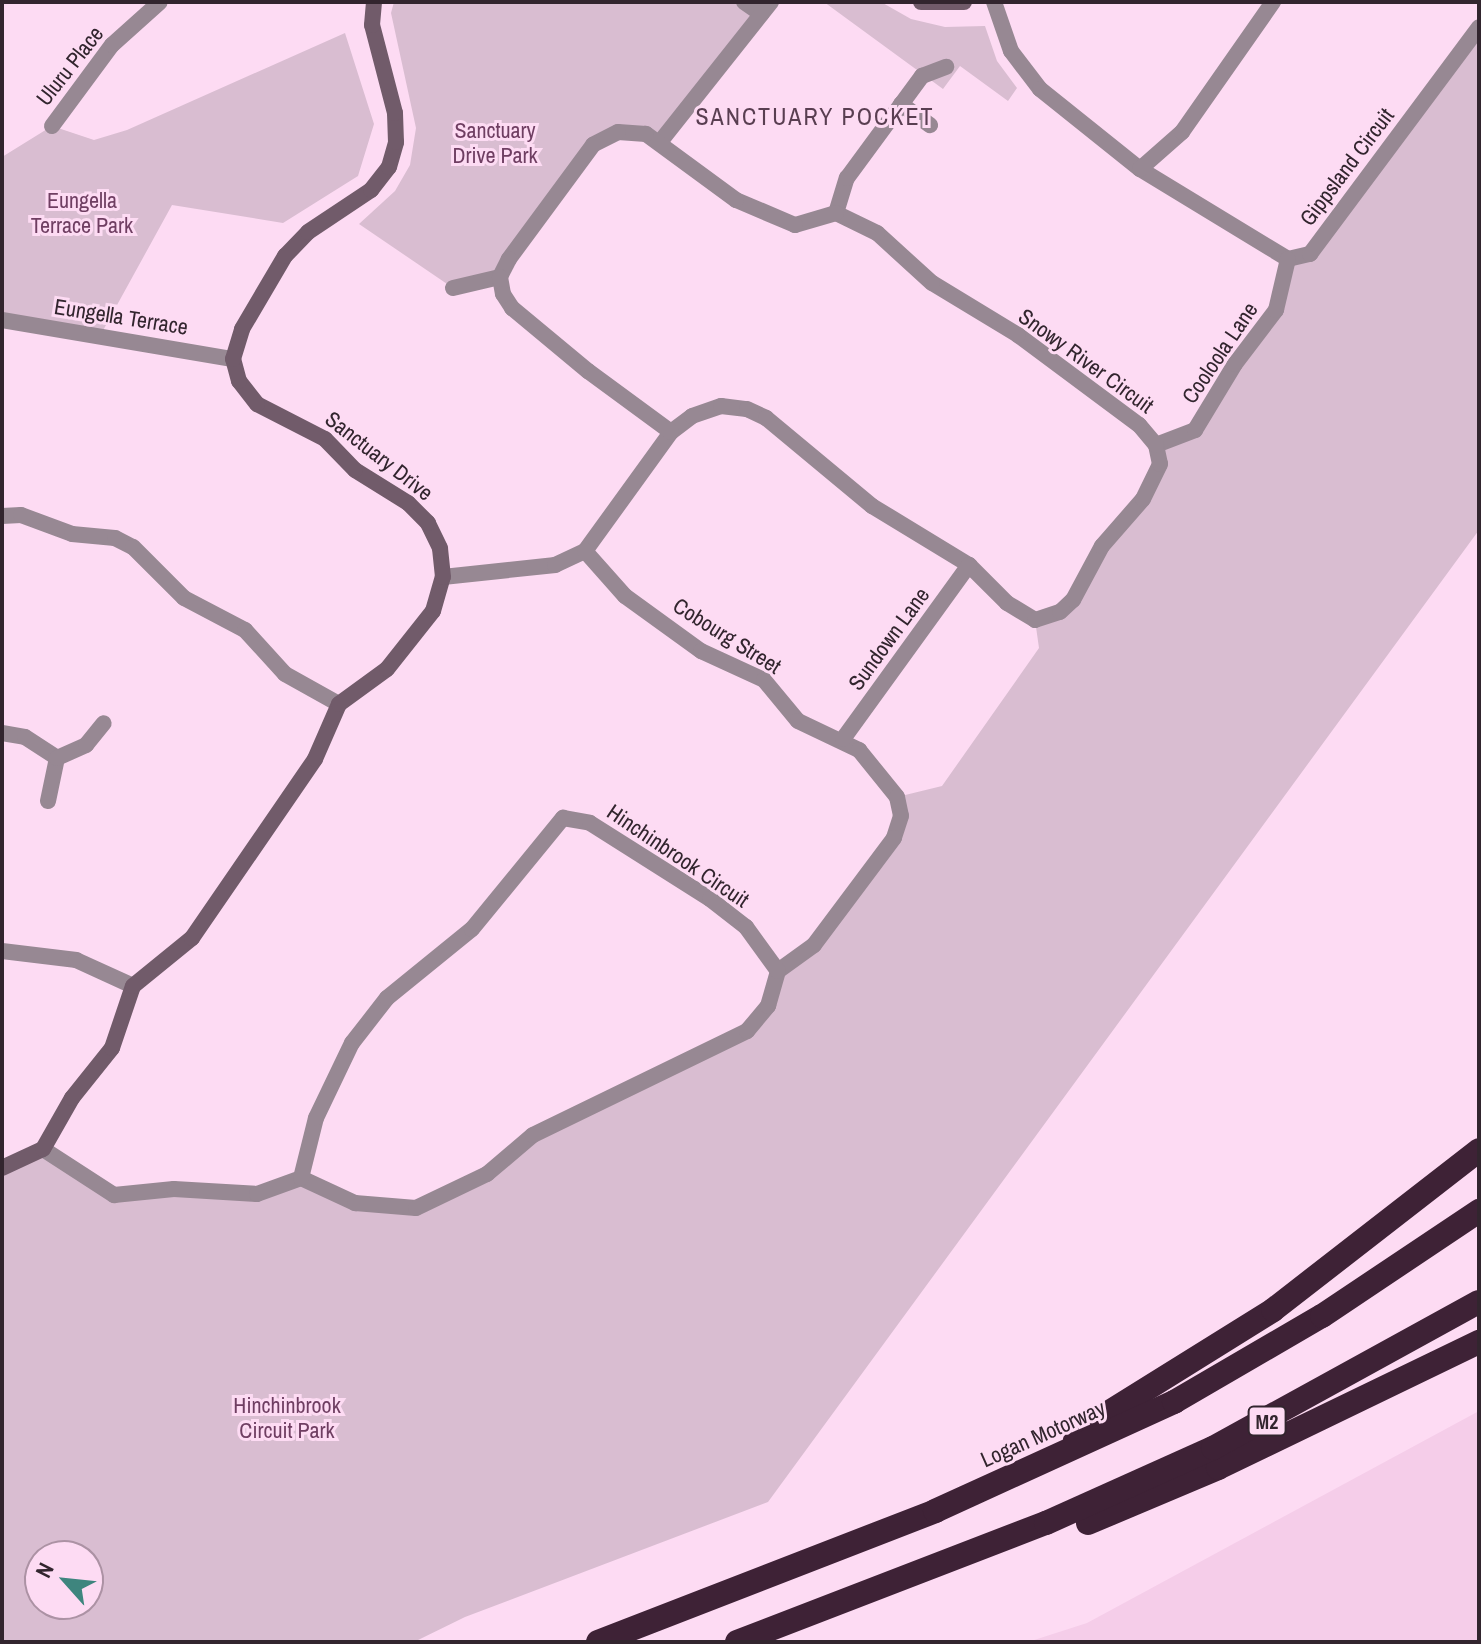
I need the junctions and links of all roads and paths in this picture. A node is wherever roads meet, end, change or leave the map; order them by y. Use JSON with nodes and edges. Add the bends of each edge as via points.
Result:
{"nodes":[{"id":1,"x":160,"y":2,"type":"edge"},
{"id":2,"x":374,"y":2,"type":"edge"},
{"id":3,"x":744,"y":2,"type":"edge"},
{"id":4,"x":921,"y":2,"type":"edge"},
{"id":5,"x":964,"y":2,"type":"edge"},
{"id":6,"x":994,"y":2,"type":"edge"},
{"id":7,"x":1273,"y":2,"type":"edge"},
{"id":8,"x":766,"y":8,"type":"edge"},
{"id":9,"x":1479,"y":27,"type":"edge"},
{"id":10,"x":946,"y":67,"type":"dead end"},
{"id":11,"x":901,"y":104,"type":"junction"},
{"id":12,"x":930,"y":125,"type":"dead end"},
{"id":13,"x":52,"y":126,"type":"dead end"},
{"id":14,"x":660,"y":142,"type":"junction"},
{"id":15,"x":1140,"y":169,"type":"junction"},
{"id":16,"x":836,"y":213,"type":"junction"},
{"id":17,"x":1288,"y":259,"type":"junction"},
{"id":18,"x":500,"y":277,"type":"junction"},
{"id":19,"x":453,"y":288,"type":"dead end"},
{"id":20,"x":2,"y":320,"type":"edge"},
{"id":21,"x":233,"y":359,"type":"junction"},
{"id":22,"x":671,"y":432,"type":"junction"},
{"id":23,"x":1156,"y":445,"type":"junction"},
{"id":24,"x":2,"y":516,"type":"edge"},
{"id":25,"x":585,"y":551,"type":"junction"},
{"id":26,"x":969,"y":565,"type":"junction"},
{"id":27,"x":443,"y":577,"type":"junction"},
{"id":28,"x":339,"y":704,"type":"junction"},
{"id":29,"x":104,"y":723,"type":"dead end"},
{"id":30,"x":2,"y":733,"type":"edge"},
{"id":31,"x":843,"y":739,"type":"junction"},
{"id":32,"x":57,"y":758,"type":"junction"},
{"id":33,"x":48,"y":801,"type":"dead end"},
{"id":34,"x":2,"y":951,"type":"edge"},
{"id":35,"x":778,"y":971,"type":"junction"},
{"id":36,"x":133,"y":986,"type":"junction"},
{"id":37,"x":43,"y":1149,"type":"junction"},
{"id":38,"x":1479,"y":1150,"type":"edge"},
{"id":39,"x":2,"y":1168,"type":"edge"},
{"id":40,"x":301,"y":1178,"type":"junction"},
{"id":41,"x":1479,"y":1211,"type":"edge"},
{"id":42,"x":1479,"y":1302,"type":"edge"},
{"id":43,"x":1479,"y":1342,"type":"edge"},
{"id":44,"x":1064,"y":1455,"type":"junction"},
{"id":45,"x":1046,"y":1523,"type":"junction"},
{"id":46,"x":598,"y":1642,"type":"edge"},
{"id":47,"x":737,"y":1642,"type":"edge"}],
"edges":[{"from":1,"to":13,"type":"street","name":"Uluru Place","via":[[112,45]]},
{"from":2,"to":21,"type":"street","via":[[372,25],[395,113],[396,142],[389,167],[371,190],[308,232],[285,256],[242,329]]},
{"from":3,"to":8,"type":"street"},
{"from":4,"to":5,"type":"street"},
{"from":6,"to":15,"type":"street","via":[[1011,51],[1040,89]]},
{"from":7,"to":15,"type":"street","via":[[1182,132]]},
{"from":8,"to":14,"type":"street"},
{"from":9,"to":17,"type":"street","name":"Gippsland Circuit","via":[[1310,254]]},
{"from":10,"to":11,"type":"street","via":[[922,76]]},
{"from":11,"to":12,"type":"street"},
{"from":11,"to":16,"type":"street","via":[[847,178]]},
{"from":14,"to":16,"type":"street","via":[[736,200],[759,211],[795,225]]},
{"from":14,"to":18,"type":"street","via":[[646,134],[618,132],[593,145]]},
{"from":15,"to":17,"type":"street"},
{"from":16,"to":23,"type":"street","name":"Snowy River Circuit","via":[[877,233],[932,283],[1018,335],[1139,425]]},
{"from":17,"to":23,"type":"street","name":"Cooloola Lane","via":[[1276,310],[1195,430]]},
{"from":18,"to":19,"type":"street"},
{"from":18,"to":22,"type":"street","via":[[512,308]]},
{"from":20,"to":21,"type":"street","name":"Eungella Terrace"},
{"from":21,"to":27,"type":"street","name":"Sanctuary Drive","via":[[239,381],[257,404],[325,439],[355,470],[408,503],[428,523],[440,548]]},
{"from":22,"to":25,"type":"street","name":"Snowy River Circuit"},
{"from":22,"to":26,"type":"street","name":"Snowy River Circuit","via":[[692,416],[721,406],[747,409],[766,418],[872,506]]},
{"from":23,"to":26,"type":"street","name":"Snowy River Circuit","via":[[1160,464],[1143,499],[1102,546],[1073,600],[1060,612],[1035,620],[1007,603]]},
{"from":24,"to":28,"type":"street","via":[[21,515],[72,534],[115,538],[133,547],[184,598],[245,630],[285,674]]},
{"from":25,"to":27,"type":"street","via":[[555,565]]},
{"from":25,"to":31,"type":"street","name":"Cobourg Street","via":[[625,596],[688,642],[764,680],[798,721]]},
{"from":26,"to":31,"type":"street","name":"Sundown Lane"},
{"from":27,"to":28,"type":"street","name":"Sanctuary Drive","via":[[433,611],[416,638],[387,669]]},
{"from":28,"to":36,"type":"street","via":[[315,759],[192,938]]},
{"from":29,"to":32,"type":"street","via":[[86,745]]},
{"from":30,"to":32,"type":"street","via":[[25,737]]},
{"from":31,"to":35,"type":"street","name":"Cobourg Street","via":[[897,797],[901,816],[894,838],[814,945]]},
{"from":32,"to":33,"type":"street"},
{"from":34,"to":36,"type":"street","via":[[76,960]]},
{"from":35,"to":40,"type":"street","via":[[768,1006],[747,1031],[533,1135],[457,1192],[416,1208],[387,1209],[355,1203]]},
{"from":35,"to":40,"type":"street","name":"Hinchinbrook Circuit","via":[[746,927],[710,899],[590,823],[563,818],[472,929],[387,998],[352,1043],[316,1118]]},
{"from":36,"to":37,"type":"street","via":[[112,1048],[72,1098]]},
{"from":37,"to":39,"type":"street"},
{"from":37,"to":40,"type":"street","via":[[114,1195],[174,1189],[257,1194]]},
{"from":38,"to":44,"type":"highway","via":[[1273,1310],[1087,1426]]},
{"from":41,"to":44,"type":"highway","name":"Logan Motorway","via":[[1247,1362]]},
{"from":42,"to":45,"type":"highway","number":"M2","via":[[1238,1435]]},
{"from":43,"to":45,"type":"highway","via":[[1218,1468],[1111,1513],[1084,1524]]},
{"from":44,"to":46,"type":"highway","name":"Logan Motorway"},
{"from":45,"to":47,"type":"highway","number":"M2"}]}
